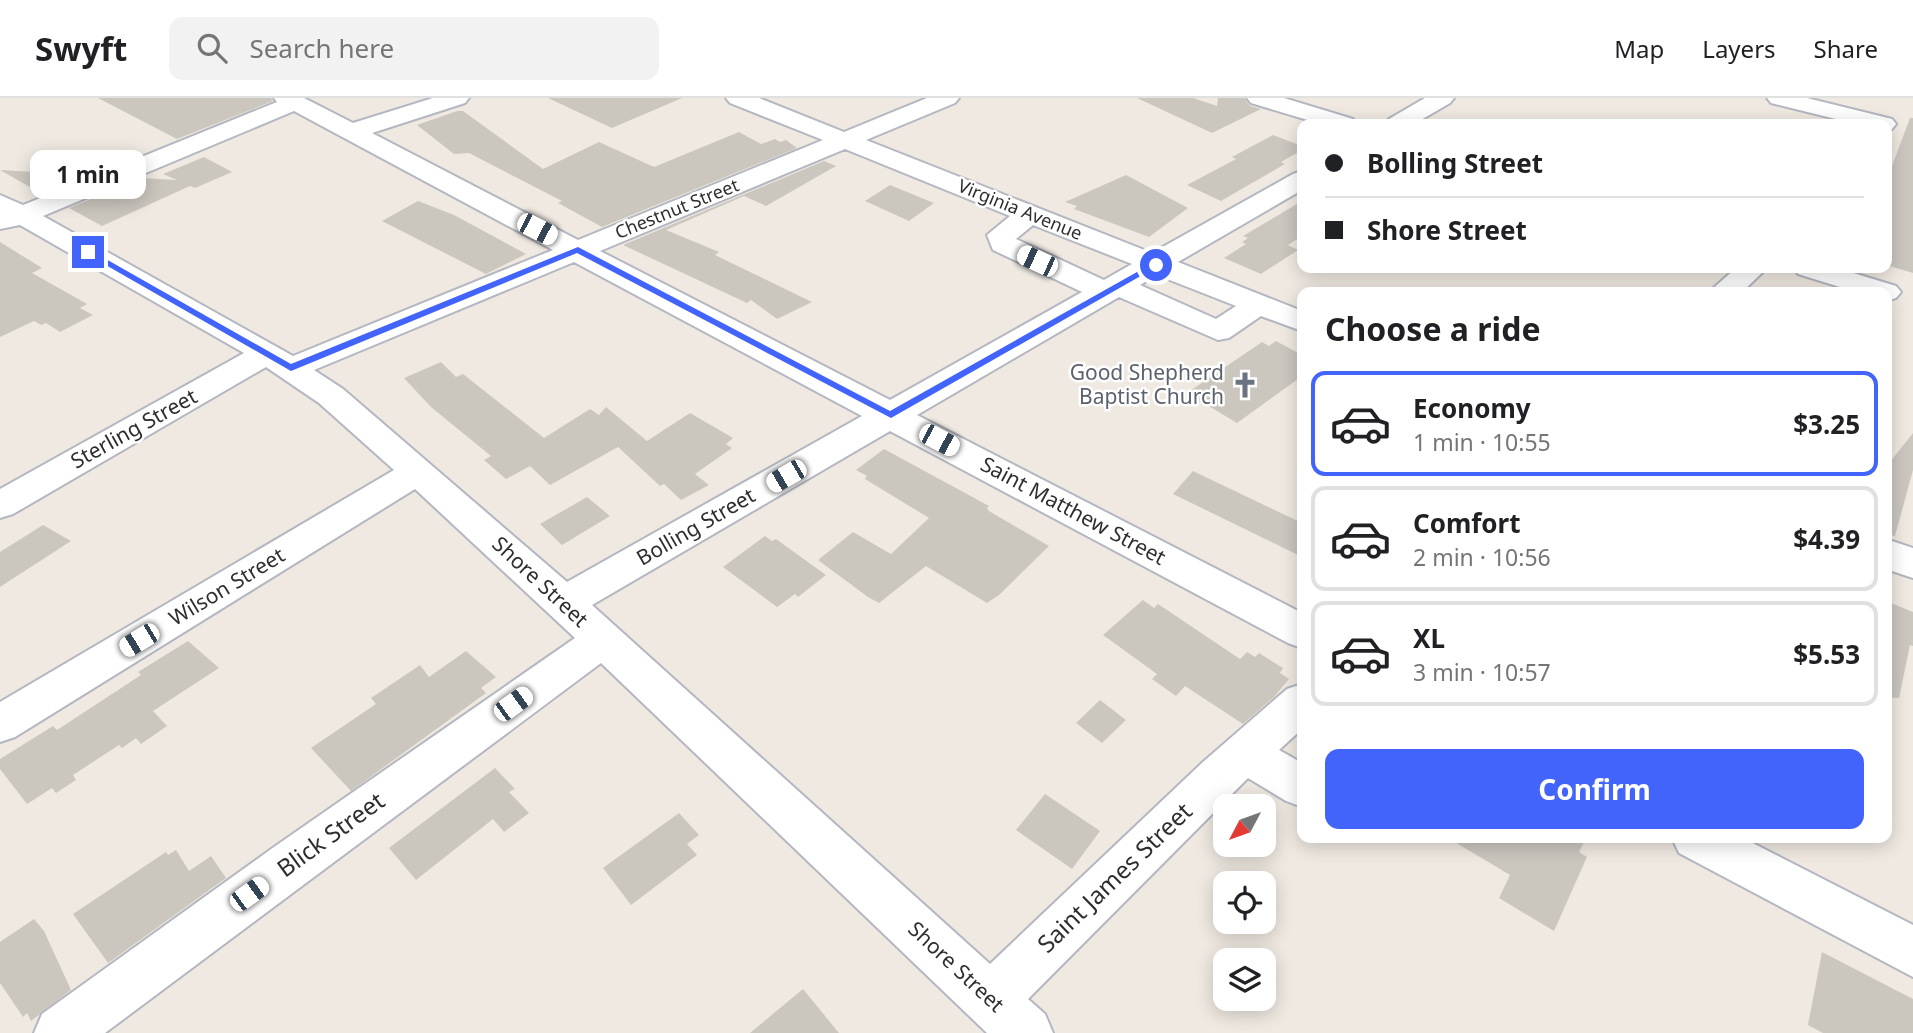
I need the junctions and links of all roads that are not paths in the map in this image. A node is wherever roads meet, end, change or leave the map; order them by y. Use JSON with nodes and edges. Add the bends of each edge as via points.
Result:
{"nodes":[{"id":1,"x":457,"y":98,"type":"edge"},
{"id":2,"x":738,"y":98,"type":"edge"},
{"id":3,"x":947,"y":98,"type":"edge"},
{"id":4,"x":1259,"y":98,"type":"edge"},
{"id":5,"x":1442,"y":98,"type":"edge"},
{"id":6,"x":1779,"y":98,"type":"edge"},
{"id":7,"x":290,"y":100,"type":"edge"},
{"id":8,"x":1328,"y":119,"type":"edge"},
{"id":9,"x":1406,"y":119,"type":"edge"},
{"id":10,"x":1852,"y":119,"type":"edge"},
{"id":11,"x":350,"y":132,"type":"junction"},
{"id":12,"x":844,"y":140,"type":"junction"},
{"id":13,"x":1297,"y":182,"type":"edge"},
{"id":14,"x":7,"y":214,"type":"edge"},
{"id":15,"x":1030,"y":214,"type":"junction"},
{"id":16,"x":578,"y":250,"type":"junction"},
{"id":17,"x":1156,"y":265,"type":"junction"},
{"id":18,"x":1747,"y":273,"type":"edge"},
{"id":19,"x":1824,"y":273,"type":"edge"},
{"id":20,"x":1730,"y":287,"type":"edge"},
{"id":21,"x":1870,"y":287,"type":"edge"},
{"id":22,"x":1112,"y":289,"type":"junction"},
{"id":23,"x":1892,"y":294,"type":"edge"},
{"id":24,"x":1913,"y":301,"type":"edge"},
{"id":25,"x":1258,"y":305,"type":"junction"},
{"id":26,"x":1297,"y":320,"type":"edge"},
{"id":27,"x":279,"y":360,"type":"junction"},
{"id":28,"x":891,"y":415,"type":"junction"},
{"id":29,"x":417,"y":472,"type":"junction"},
{"id":30,"x":0,"y":505,"type":"edge"},
{"id":31,"x":1892,"y":555,"type":"edge"},
{"id":32,"x":1913,"y":564,"type":"edge"},
{"id":33,"x":563,"y":603,"type":"junction"},
{"id":34,"x":1297,"y":629,"type":"edge"},
{"id":35,"x":602,"y":640,"type":"junction"},
{"id":36,"x":1297,"y":706,"type":"edge"},
{"id":37,"x":0,"y":724,"type":"edge"},
{"id":38,"x":1245,"y":753,"type":"junction"},
{"id":39,"x":1297,"y":784,"type":"edge"},
{"id":40,"x":1706,"y":843,"type":"edge"},
{"id":41,"x":1913,"y":952,"type":"edge"},
{"id":42,"x":990,"y":999,"type":"junction"},
{"id":43,"x":61,"y":1033,"type":"edge"},
{"id":44,"x":1026,"y":1033,"type":"edge"}],
"edges":[{"from":1,"to":11,"type":"street"},
{"from":2,"to":12,"type":"street","name":"Virginia Avenue"},
{"from":3,"to":12,"type":"street","name":"Chestnut Street"},
{"from":4,"to":8,"type":"street"},
{"from":5,"to":9,"type":"street"},
{"from":6,"to":10,"type":"street"},
{"from":7,"to":11,"type":"street","name":"Saint Matthew Street"},
{"from":7,"to":14,"type":"street"},
{"from":11,"to":16,"type":"street","name":"Saint Matthew Street"},
{"from":12,"to":15,"type":"street","name":"Virginia Avenue"},
{"from":12,"to":16,"type":"street","name":"Chestnut Street"},
{"from":13,"to":17,"type":"street","name":"Bolling Street"},
{"from":14,"to":27,"type":"street","name":"Shore Street"},
{"from":15,"to":17,"type":"street","name":"Virginia Avenue"},
{"from":15,"to":22,"type":"street","via":[[1002,235],[1003,244]]},
{"from":16,"to":27,"type":"street","name":"Chestnut Street"},
{"from":16,"to":28,"type":"street","name":"Saint Matthew Street"},
{"from":17,"to":22,"type":"street","name":"Bolling Street"},
{"from":17,"to":25,"type":"street","name":"Virginia Avenue"},
{"from":18,"to":20,"type":"street"},
{"from":19,"to":21,"type":"street"},
{"from":22,"to":25,"type":"street","via":[[1218,331]]},
{"from":22,"to":28,"type":"street","name":"Bolling Street"},
{"from":23,"to":24,"type":"street"},
{"from":25,"to":26,"type":"street","name":"Virginia Avenue"},
{"from":27,"to":29,"type":"street","name":"Shore Street","via":[[331,396]]},
{"from":27,"to":30,"type":"street","name":"Sterling Street"},
{"from":28,"to":33,"type":"street","name":"Bolling Street"},
{"from":28,"to":34,"type":"street","name":"Saint Matthew Street"},
{"from":29,"to":33,"type":"street","name":"Shore Street"},
{"from":29,"to":37,"type":"street","name":"Wilson Street"},
{"from":31,"to":32,"type":"street"},
{"from":33,"to":35,"type":"street","name":"Shore Street"},
{"from":35,"to":42,"type":"street","name":"Shore Street"},
{"from":35,"to":43,"type":"street","name":"Blick Street"},
{"from":36,"to":38,"type":"street","name":"Saint James Street"},
{"from":38,"to":39,"type":"street"},
{"from":38,"to":42,"type":"street","name":"Saint James Street"},
{"from":40,"to":41,"type":"street"},
{"from":42,"to":44,"type":"street","name":"Shore Street"}]}
